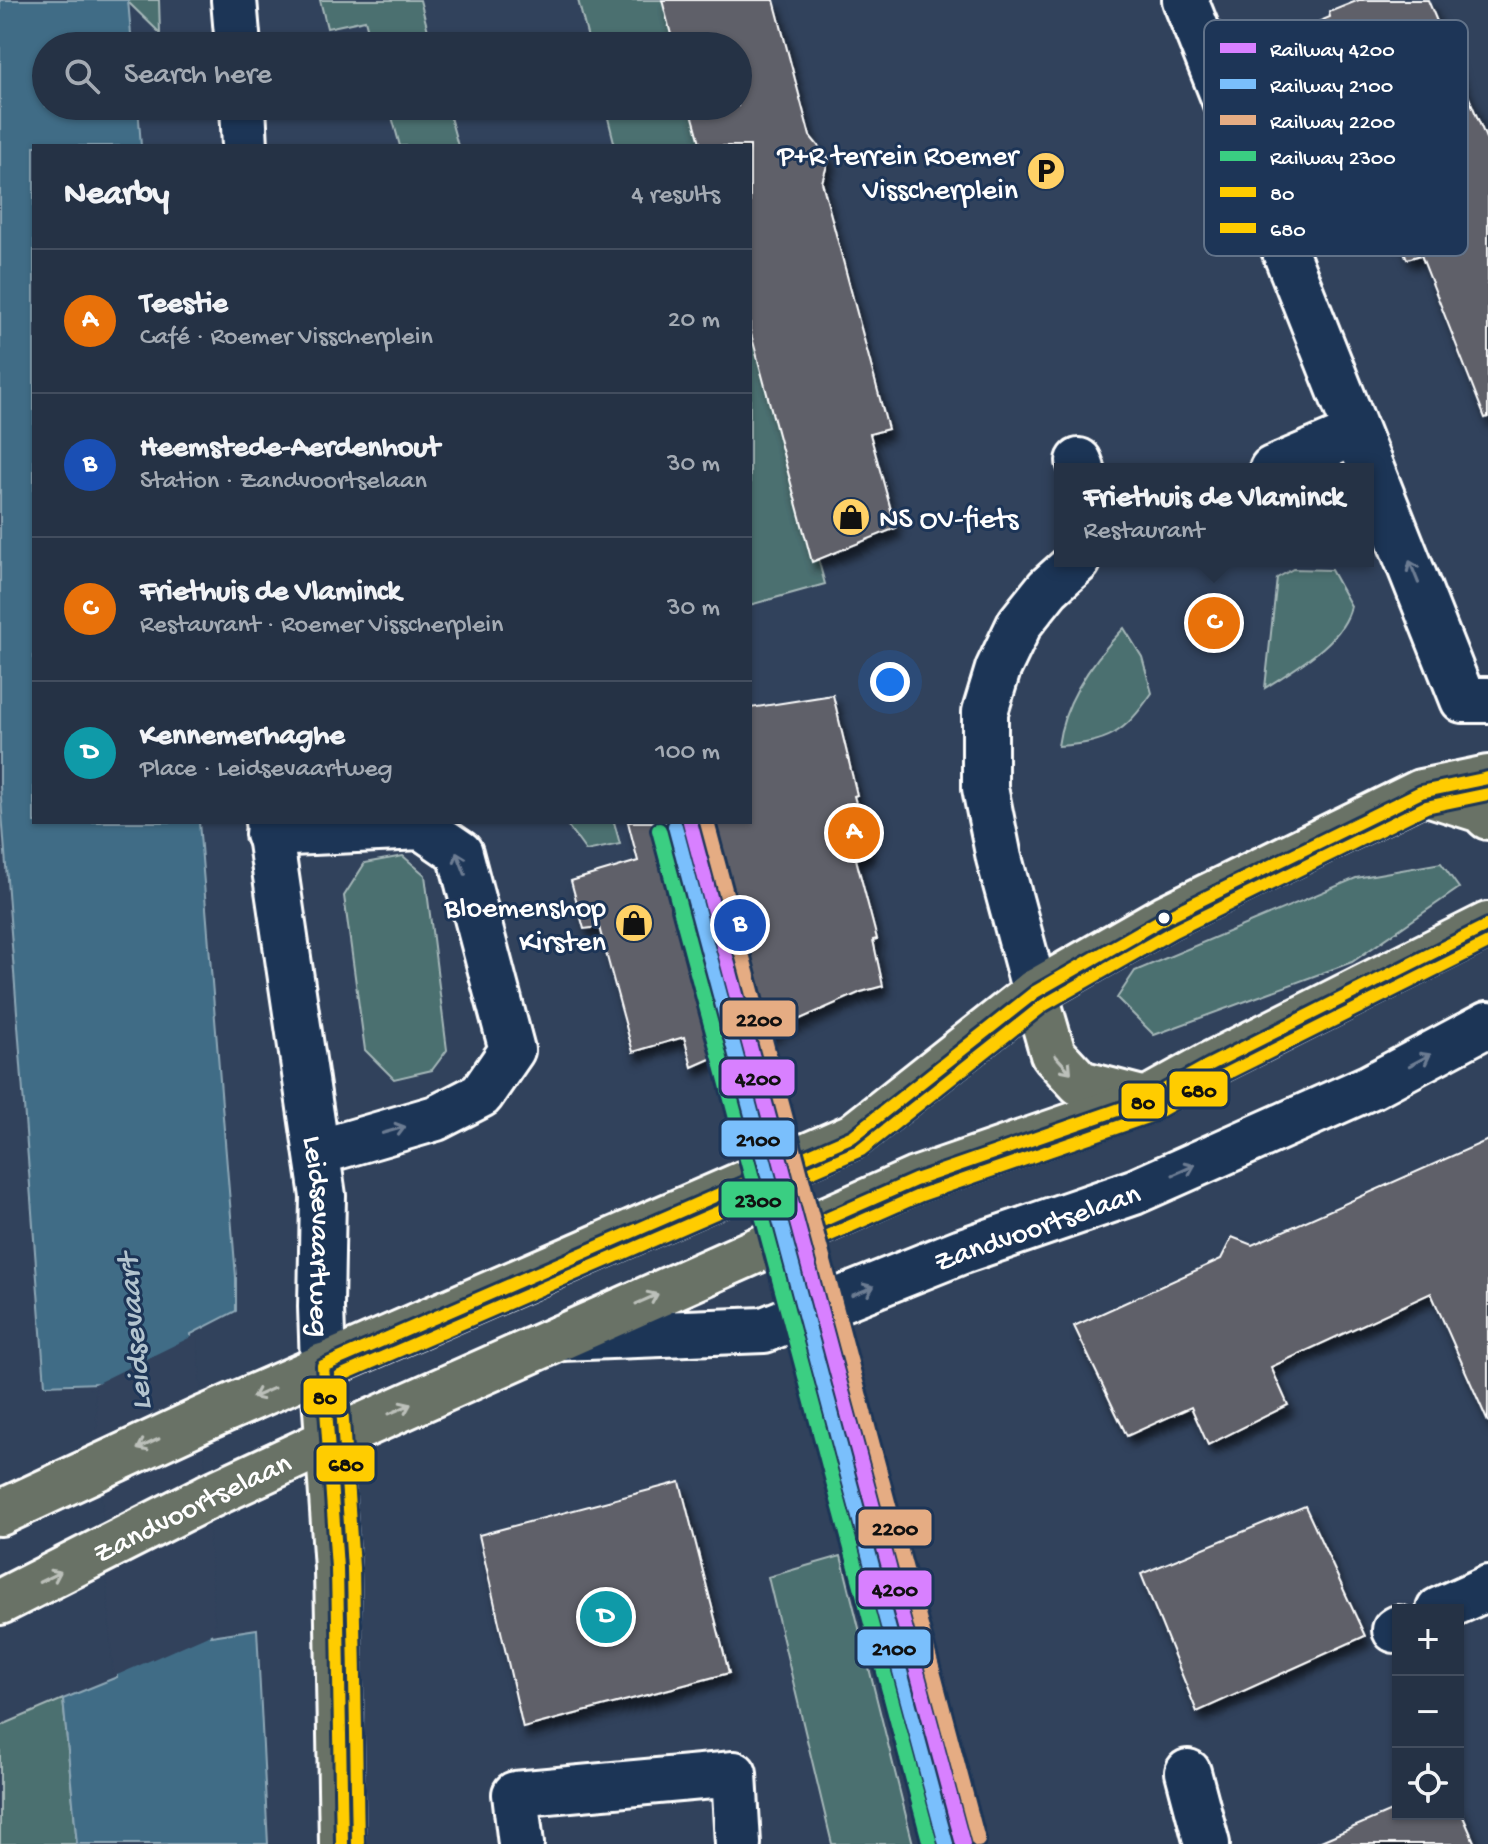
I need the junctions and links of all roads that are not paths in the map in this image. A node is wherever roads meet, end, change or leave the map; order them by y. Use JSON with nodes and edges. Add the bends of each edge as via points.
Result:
{"nodes":[{"id":1,"x":234,"y":0,"type":"edge"},
{"id":2,"x":1185,"y":0,"type":"edge"},
{"id":3,"x":237,"y":32,"type":"edge"},
{"id":4,"x":1204,"y":48,"type":"edge"},
{"id":5,"x":244,"y":120,"type":"edge"},
{"id":6,"x":245,"y":144,"type":"edge"},
{"id":7,"x":1286,"y":256,"type":"edge"},
{"id":8,"x":1356,"y":433,"type":"junction"},
{"id":9,"x":1286,"y":463,"type":"edge"},
{"id":10,"x":1368,"y":463,"type":"edge"},
{"id":11,"x":1374,"y":477,"type":"edge"},
{"id":12,"x":1071,"y":567,"type":"edge"},
{"id":13,"x":1476,"y":700,"type":"edge"},
{"id":14,"x":1488,"y":778,"type":"edge"},
{"id":15,"x":1421,"y":792,"type":"junction"},
{"id":16,"x":1488,"y":817,"type":"edge"},
{"id":17,"x":268,"y":828,"type":"edge"},
{"id":18,"x":1488,"y":925,"type":"edge"},
{"id":19,"x":1035,"y":992,"type":"junction"},
{"id":20,"x":1488,"y":1024,"type":"edge"},
{"id":21,"x":1146,"y":1100,"type":"junction"},
{"id":22,"x":319,"y":1152,"type":"junction"},
{"id":23,"x":560,"y":1338,"type":"junction"},
{"id":24,"x":323,"y":1366,"type":"junction"},
{"id":25,"x":328,"y":1441,"type":"junction"},
{"id":26,"x":0,"y":1513,"type":"edge"},
{"id":27,"x":1488,"y":1588,"type":"edge"},
{"id":28,"x":0,"y":1602,"type":"edge"},
{"id":29,"x":1452,"y":1604,"type":"edge"},
{"id":30,"x":1188,"y":1772,"type":"dead end"},
{"id":31,"x":342,"y":1844,"type":"edge"},
{"id":32,"x":521,"y":1844,"type":"edge"},
{"id":33,"x":738,"y":1844,"type":"edge"},
{"id":34,"x":1207,"y":1844,"type":"edge"}],
"edges":[{"from":1,"to":3,"type":"street"},
{"from":2,"to":4,"type":"street"},
{"from":5,"to":6,"type":"street"},
{"from":7,"to":8,"type":"street"},
{"from":8,"to":9,"type":"street"},
{"from":10,"to":8,"type":"street","one_way":true},
{"from":13,"to":11,"type":"street","one_way":true,"via":[[1443,644]]},
{"from":12,"to":19,"type":"street","via":[[1020,623],[985,712],[985,788]]},
{"from":14,"to":15,"type":"main road"},
{"from":15,"to":16,"type":"main road","via":[[1481,810]]},
{"from":15,"to":19,"type":"main road","via":[[1166,917]]},
{"from":17,"to":22,"type":"street","name":"Leidsevaartweg"},
{"from":22,"to":17,"type":"street","one_way":true,"via":[[436,1118],[481,1095],[512,1050],[460,853],[422,827]]},
{"from":18,"to":21,"type":"main road","name":"Zandvoortselaan"},
{"from":19,"to":21,"type":"main road","one_way":true,"via":[[1053,1054],[1080,1083]]},
{"from":19,"to":24,"type":"main road","via":[[853,1136]]},
{"from":23,"to":20,"type":"street","name":"Zandvoortselaan","one_way":true,"via":[[764,1330],[962,1251],[1134,1192],[1370,1087]]},
{"from":23,"to":21,"type":"main road","name":"Zandvoortselaan","one_way":true,"via":[[915,1180]]},
{"from":22,"to":24,"type":"street","name":"Leidsevaartweg"},
{"from":25,"to":23,"type":"main road","name":"Zandvoortselaan","one_way":true},
{"from":24,"to":25,"type":"main road","name":"Leidsevaartweg"},
{"from":24,"to":26,"type":"main road","one_way":true},
{"from":28,"to":25,"type":"main road","name":"Zandvoortselaan","one_way":true},
{"from":25,"to":31,"type":"main road","name":"Leidsevaartweg","via":[[337,1568]]},
{"from":27,"to":29,"type":"street"},
{"from":30,"to":34,"type":"street"},
{"from":32,"to":33,"type":"street","via":[[515,1794],[734,1774]]}]}
